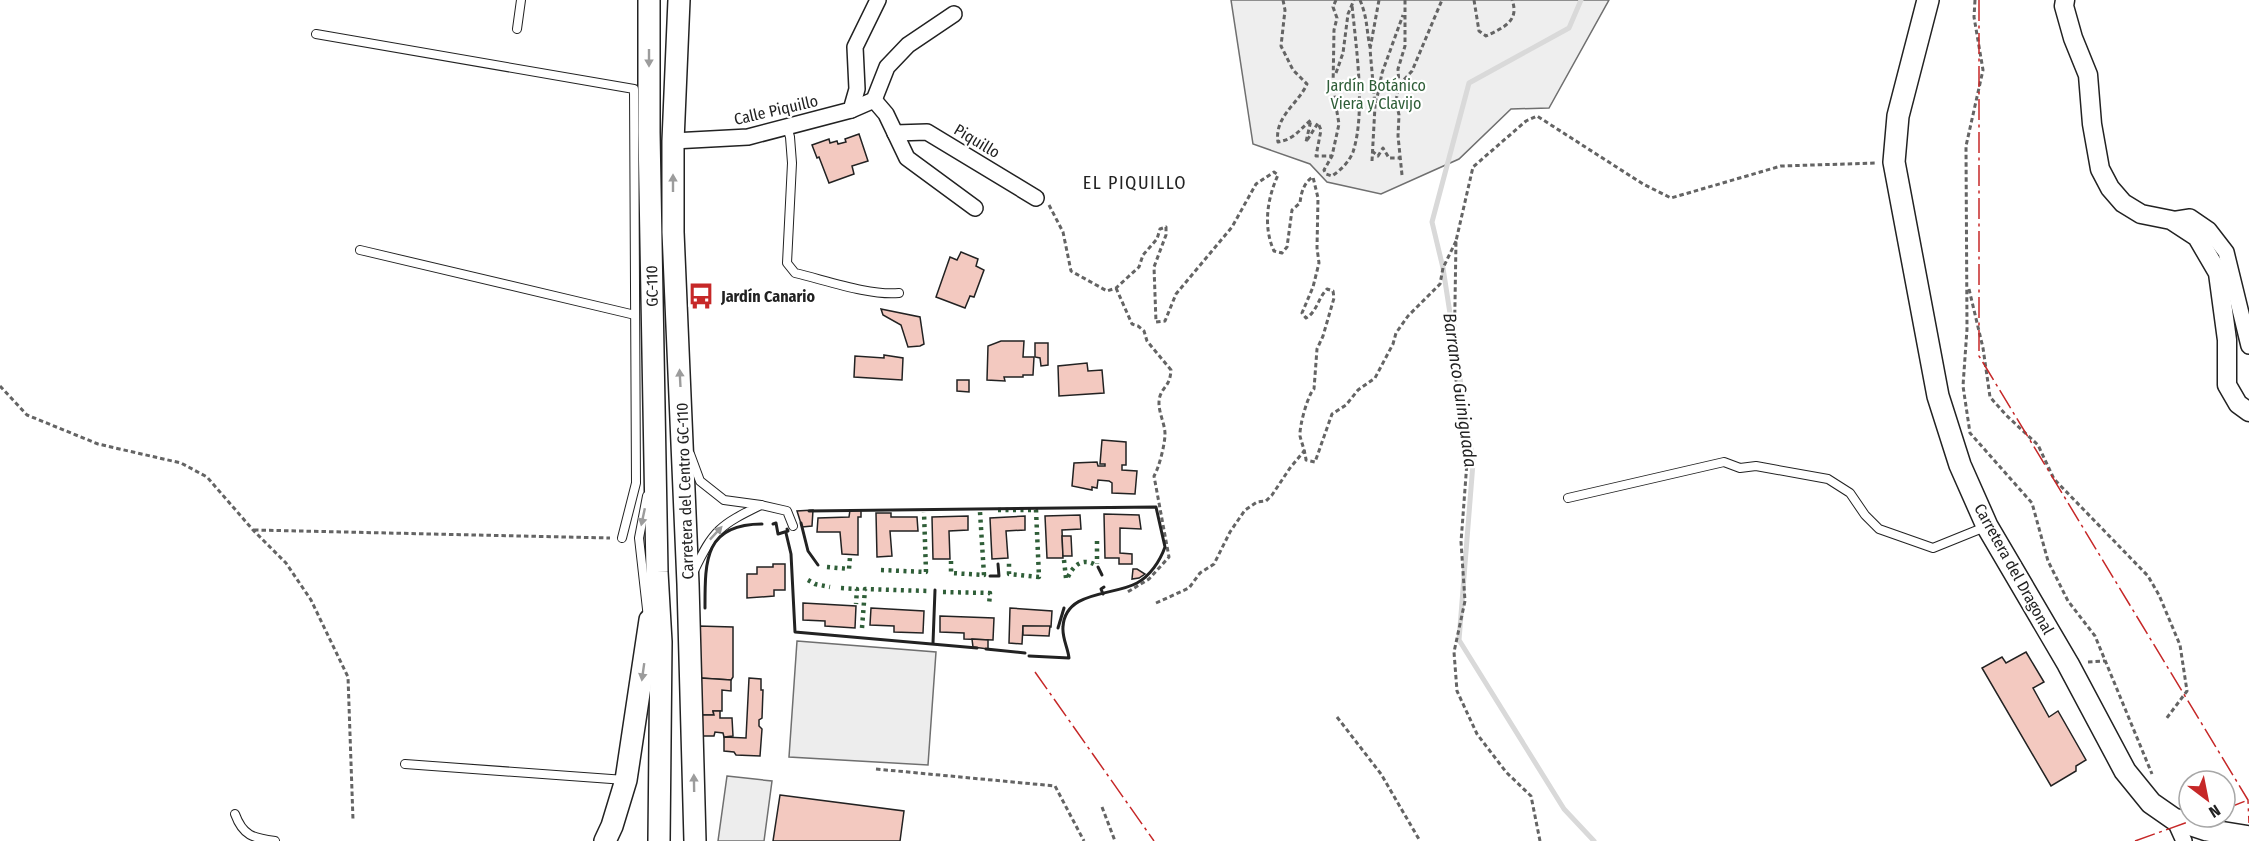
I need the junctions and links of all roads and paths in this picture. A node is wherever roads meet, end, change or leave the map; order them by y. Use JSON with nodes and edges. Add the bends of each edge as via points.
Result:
{"nodes":[{"id":1,"x":521,"y":0,"type":"edge"},
{"id":2,"x":649,"y":0,"type":"edge"},
{"id":3,"x":679,"y":0,"type":"edge"},
{"id":4,"x":879,"y":0,"type":"edge"},
{"id":5,"x":1283,"y":0,"type":"edge"},
{"id":6,"x":1336,"y":0,"type":"edge"},
{"id":7,"x":1354,"y":0,"type":"edge"},
{"id":8,"x":1360,"y":0,"type":"edge"},
{"id":9,"x":1379,"y":0,"type":"edge"},
{"id":10,"x":1405,"y":0,"type":"edge"},
{"id":11,"x":1442,"y":0,"type":"edge"},
{"id":12,"x":1474,"y":0,"type":"edge"},
{"id":13,"x":1512,"y":0,"type":"edge"},
{"id":14,"x":1928,"y":0,"type":"edge"},
{"id":15,"x":1975,"y":0,"type":"edge"},
{"id":16,"x":2065,"y":0,"type":"edge"},
{"id":17,"x":1352,"y":5,"type":"junction"},
{"id":18,"x":1405,"y":10,"type":"junction"},
{"id":19,"x":954,"y":14,"type":"dead end"},
{"id":20,"x":518,"y":29,"type":"dead end"},
{"id":21,"x":316,"y":34,"type":"dead end"},
{"id":22,"x":1370,"y":49,"type":"junction"},
{"id":23,"x":1335,"y":74,"type":"junction"},
{"id":24,"x":1399,"y":85,"type":"junction"},
{"id":25,"x":874,"y":100,"type":"junction"},
{"id":26,"x":1375,"y":106,"type":"junction"},
{"id":27,"x":851,"y":110,"type":"junction"},
{"id":28,"x":787,"y":127,"type":"junction"},
{"id":29,"x":894,"y":133,"type":"junction"},
{"id":30,"x":673,"y":141,"type":"junction"},
{"id":31,"x":1372,"y":151,"type":"junction"},
{"id":32,"x":1332,"y":156,"type":"junction"},
{"id":33,"x":1400,"y":158,"type":"junction"},
{"id":34,"x":1372,"y":161,"type":"dead end"},
{"id":35,"x":1894,"y":162,"type":"junction"},
{"id":36,"x":1402,"y":175,"type":"dead end"},
{"id":37,"x":1036,"y":198,"type":"joint"},
{"id":38,"x":975,"y":208,"type":"dead end"},
{"id":39,"x":2171,"y":220,"type":"junction"},
{"id":40,"x":1456,"y":241,"type":"junction"},
{"id":41,"x":360,"y":250,"type":"dead end"},
{"id":42,"x":1967,"y":283,"type":"junction"},
{"id":43,"x":1116,"y":288,"type":"junction"},
{"id":44,"x":899,"y":293,"type":"dead end"},
{"id":45,"x":635,"y":315,"type":"junction"},
{"id":46,"x":2249,"y":346,"type":"edge"},
{"id":47,"x":0,"y":386,"type":"edge"},
{"id":48,"x":2249,"y":412,"type":"edge"},
{"id":49,"x":683,"y":433,"type":"junction"},
{"id":50,"x":1305,"y":450,"type":"junction"},
{"id":51,"x":655,"y":460,"type":"junction"},
{"id":52,"x":1568,"y":498,"type":"dead end"},
{"id":53,"x":761,"y":506,"type":"junction"},
{"id":54,"x":792,"y":526,"type":"dead end"},
{"id":55,"x":1987,"y":526,"type":"junction"},
{"id":56,"x":253,"y":530,"type":"junction"},
{"id":57,"x":622,"y":538,"type":"joint"},
{"id":58,"x":657,"y":572,"type":"junction"},
{"id":59,"x":688,"y":584,"type":"junction"},
{"id":60,"x":1126,"y":593,"type":"dead end"},
{"id":61,"x":1156,"y":603,"type":"dead end"},
{"id":62,"x":649,"y":628,"type":"junction"},
{"id":63,"x":1337,"y":717,"type":"dead end"},
{"id":64,"x":2166,"y":719,"type":"dead end"},
{"id":65,"x":405,"y":764,"type":"dead end"},
{"id":66,"x":876,"y":769,"type":"dead end"},
{"id":67,"x":2153,"y":775,"type":"dead end"},
{"id":68,"x":626,"y":780,"type":"junction"},
{"id":69,"x":1102,"y":807,"type":"dead end"},
{"id":70,"x":235,"y":814,"type":"dead end"},
{"id":71,"x":2174,"y":819,"type":"junction"},
{"id":72,"x":353,"y":820,"type":"dead end"},
{"id":73,"x":2249,"y":837,"type":"edge"},
{"id":74,"x":275,"y":841,"type":"edge"},
{"id":75,"x":605,"y":841,"type":"edge"},
{"id":76,"x":659,"y":841,"type":"edge"},
{"id":77,"x":695,"y":841,"type":"edge"},
{"id":78,"x":1084,"y":841,"type":"edge"},
{"id":79,"x":1115,"y":841,"type":"edge"},
{"id":80,"x":1420,"y":841,"type":"edge"},
{"id":81,"x":1540,"y":841,"type":"edge"},
{"id":82,"x":2184,"y":841,"type":"edge"}],
"edges":[{"from":1,"to":20,"type":"lane"},
{"from":2,"to":51,"type":"main road","name":"GC-110","number":"GC-110","one_way":true},
{"from":3,"to":30,"type":"main road","number":"GC-110"},
{"from":4,"to":27,"type":"street","via":[[855,47],[857,89]]},
{"from":5,"to":32,"type":"path","via":[[1281,46],[1293,70],[1307,84],[1278,126],[1278,142],[1301,132],[1311,120],[1306,142],[1318,123],[1321,130],[1316,156]]},
{"from":6,"to":23,"type":"path"},
{"from":7,"to":17,"type":"path"},
{"from":8,"to":22,"type":"path","via":[[1367,17]]},
{"from":9,"to":22,"type":"path"},
{"from":10,"to":18,"type":"path"},
{"from":11,"to":24,"type":"path","via":[[1412,71]]},
{"from":12,"to":13,"type":"path","via":[[1479,32],[1486,36],[1513,18],[1516,9]]},
{"from":14,"to":35,"type":"main road","name":"Carretera del Dragonal","via":[[1898,116]]},
{"from":15,"to":42,"type":"path","via":[[1983,69],[1966,146]]},
{"from":16,"to":39,"type":"street","via":[[2073,38],[2088,75],[2100,169],[2122,203],[2140,214]]},
{"from":17,"to":23,"type":"path"},
{"from":17,"to":32,"type":"path","via":[[1359,78],[1357,129],[1353,153],[1332,176],[1324,170]]},
{"from":18,"to":24,"type":"path"},
{"from":18,"to":26,"type":"path","via":[[1382,73]]},
{"from":19,"to":25,"type":"street","via":[[908,45],[887,67]]},
{"from":21,"to":45,"type":"lane","via":[[634,89]]},
{"from":22,"to":26,"type":"path"},
{"from":23,"to":32,"type":"path","via":[[1339,124]]},
{"from":24,"to":33,"type":"path","via":[[1396,101],[1400,115]]},
{"from":25,"to":27,"type":"street","name":"Calle Piquillo"},
{"from":25,"to":29,"type":"street","via":[[886,114]]},
{"from":26,"to":31,"type":"path"},
{"from":27,"to":28,"type":"street","name":"Calle Piquillo"},
{"from":28,"to":30,"type":"street","name":"Calle Piquillo","via":[[748,137]]},
{"from":28,"to":44,"type":"lane","via":[[792,164],[789,268],[795,273],[870,291]]},
{"from":29,"to":37,"type":"street","name":"Piquillo","via":[[927,132]]},
{"from":29,"to":38,"type":"street","via":[[907,158]]},
{"from":49,"to":30,"type":"main road","name":"Carretera del Centro GC-110","number":"GC-110","one_way":true,"via":[[673,232]]},
{"from":31,"to":33,"type":"path","via":[[1378,156],[1383,148],[1389,158]]},
{"from":31,"to":34,"type":"path"},
{"from":33,"to":36,"type":"path"},
{"from":35,"to":40,"type":"path","via":[[1781,166],[1671,198],[1537,116],[1473,167]]},
{"from":35,"to":55,"type":"main road","name":"Carretera del Dragonal","via":[[1938,396],[1960,465]]},
{"from":37,"to":43,"type":"path","via":[[1045,201],[1054,212],[1063,231],[1071,271],[1107,291]]},
{"from":39,"to":46,"type":"street","via":[[2190,217],[2209,230],[2226,252]]},
{"from":39,"to":48,"type":"street","via":[[2197,237],[2218,273],[2227,340],[2227,385],[2238,404]]},
{"from":40,"to":50,"type":"path","via":[[1440,284],[1396,333],[1375,378],[1332,414],[1315,462],[1306,460]]},
{"from":40,"to":81,"type":"path","via":[[1454,365],[1467,462],[1461,542],[1465,601],[1454,652],[1457,691],[1477,734],[1530,796]]},
{"from":41,"to":45,"type":"lane"},
{"from":42,"to":64,"type":"path","via":[[1990,397],[2038,445],[2054,479],[2148,576],[2159,595],[2180,645],[2187,691]]},
{"from":42,"to":67,"type":"path","via":[[1963,386],[1970,433],[2032,503],[2048,561],[2068,601],[2095,636]]},
{"from":43,"to":50,"type":"path","via":[[1139,267],[1160,229],[1166,227],[1154,267],[1156,322],[1165,321],[1176,294],[1232,227],[1256,184],[1274,172],[1278,175],[1270,190],[1266,232],[1274,251],[1282,253],[1287,246],[1292,210],[1300,203],[1307,180],[1313,177],[1318,198],[1319,263],[1302,313],[1306,318],[1312,315],[1327,289],[1333,291],[1334,298],[1317,349],[1314,389],[1308,394],[1300,434]]},
{"from":43,"to":60,"type":"path","via":[[1132,324],[1144,331],[1147,341],[1171,370],[1170,382],[1160,397],[1165,435],[1154,476],[1169,557],[1149,579]]},
{"from":45,"to":57,"type":"lane","via":[[636,483]]},
{"from":47,"to":56,"type":"path","via":[[27,415],[98,444],[180,463],[207,477]]},
{"from":49,"to":53,"type":"lane","via":[[700,481],[724,500]]},
{"from":49,"to":59,"type":"main road","name":"Carretera del Centro GC-110","number":"GC-110"},
{"from":50,"to":61,"type":"path","via":[[1272,495],[1245,510],[1214,564],[1200,573],[1189,588]]},
{"from":51,"to":58,"type":"main road","name":"GC-110","number":"GC-110"},
{"from":51,"to":62,"type":"lane","one_way":true,"via":[[639,538]]},
{"from":52,"to":55,"type":"lane","via":[[1724,462],[1740,468],[1756,466],[1828,479],[1850,493],[1879,529],[1933,548]]},
{"from":53,"to":54,"type":"lane","via":[[787,510]]},
{"from":59,"to":53,"type":"lane","one_way":true,"via":[[707,543],[727,521]]},
{"from":55,"to":71,"type":"main road","name":"Carretera del Dragonal","via":[[2125,771],[2151,803]]},
{"from":56,"to":57,"type":"path"},
{"from":56,"to":72,"type":"path","via":[[286,564],[311,600],[348,677]]},
{"from":58,"to":62,"type":"main road"},
{"from":58,"to":76,"type":"main road","name":"Carretera del Centro GC-110","number":"GC-110","via":[[661,642]]},
{"from":77,"to":59,"type":"main road","name":"Carretera del Centro GC-110","number":"GC-110","one_way":true},
{"from":62,"to":68,"type":"main road","one_way":true},
{"from":63,"to":80,"type":"path","via":[[1381,774]]},
{"from":65,"to":68,"type":"lane"},
{"from":66,"to":78,"type":"path","via":[[1055,786]]},
{"from":68,"to":75,"type":"main road"},
{"from":69,"to":79,"type":"path"},
{"from":70,"to":74,"type":"lane","via":[[240,827],[254,838]]},
{"from":71,"to":73,"type":"main road","name":"Carretera del Dragonal"},
{"from":71,"to":82,"type":"street"}]}
